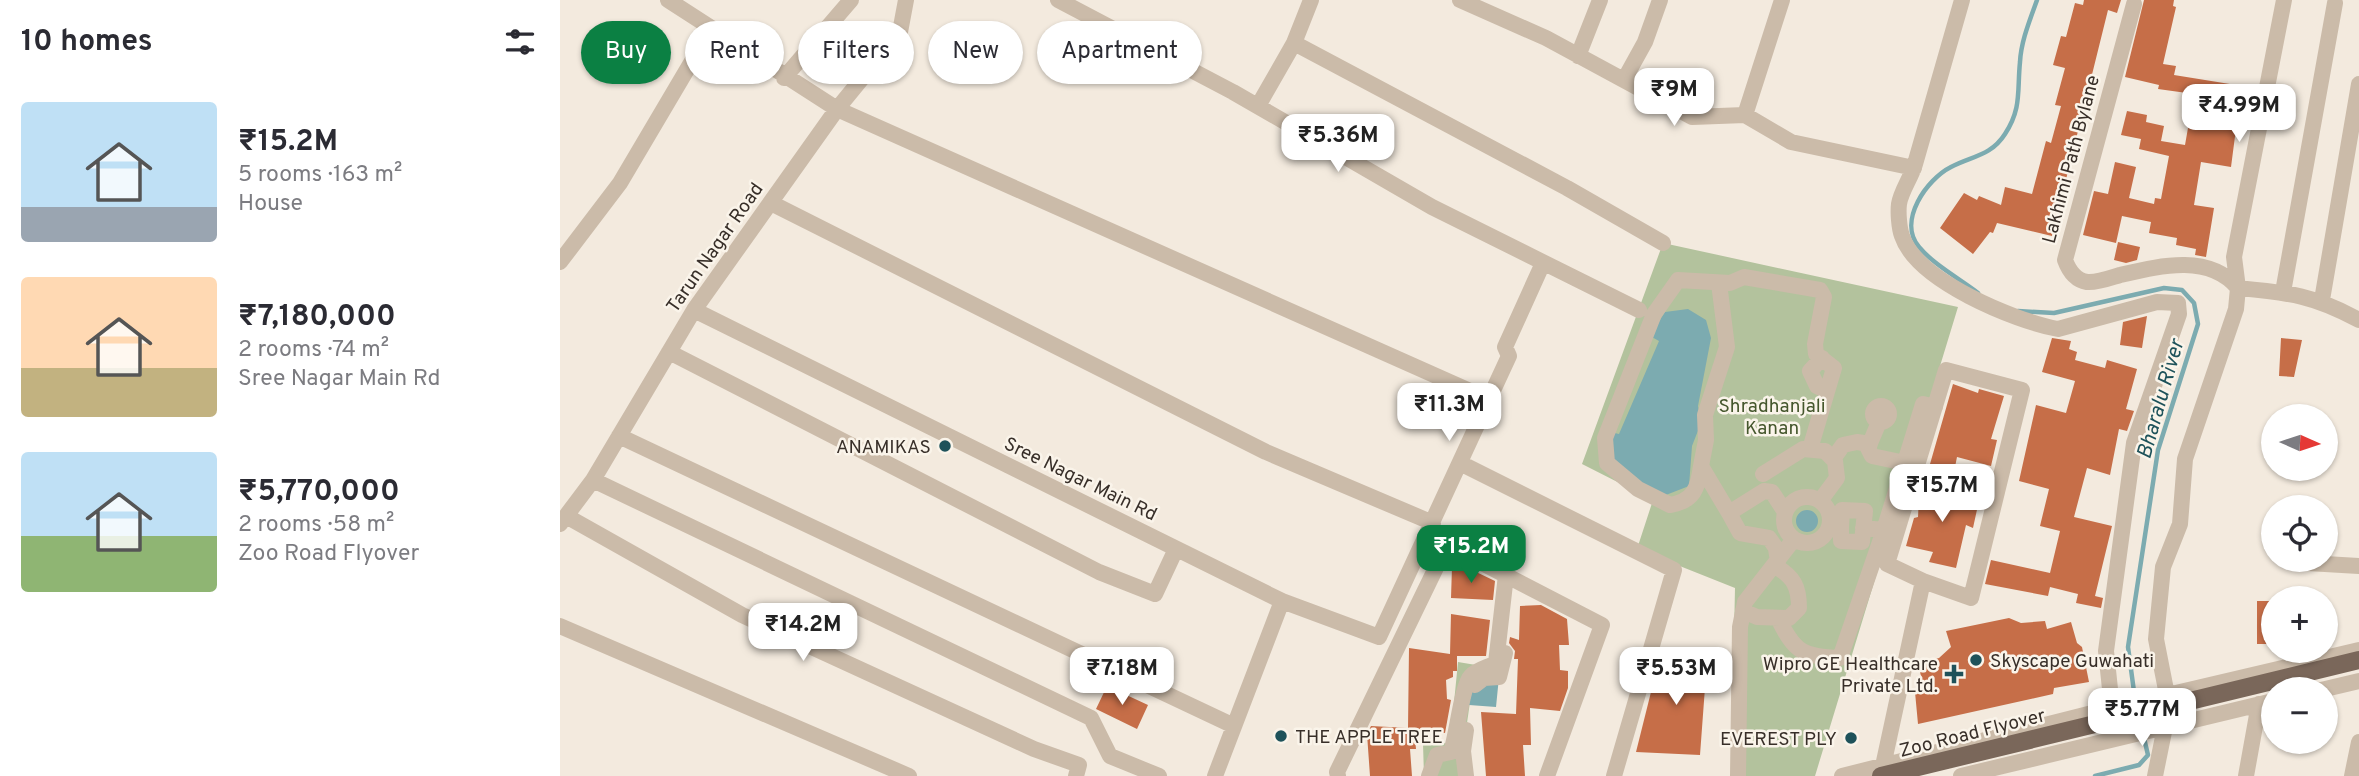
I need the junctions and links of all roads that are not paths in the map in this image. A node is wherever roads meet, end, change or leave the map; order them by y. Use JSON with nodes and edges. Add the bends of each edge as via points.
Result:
{"nodes":[{"id":1,"x":668,"y":0,"type":"edge"},
{"id":2,"x":851,"y":0,"type":"edge"},
{"id":3,"x":906,"y":0,"type":"edge"},
{"id":4,"x":1058,"y":0,"type":"edge"},
{"id":5,"x":1311,"y":0,"type":"edge"},
{"id":6,"x":1460,"y":0,"type":"edge"},
{"id":7,"x":1600,"y":0,"type":"edge"},
{"id":8,"x":1660,"y":0,"type":"edge"},
{"id":9,"x":1782,"y":0,"type":"edge"},
{"id":10,"x":1962,"y":0,"type":"edge"},
{"id":11,"x":2284,"y":0,"type":"edge"},
{"id":12,"x":2335,"y":3,"type":"dead end"},
{"id":13,"x":2134,"y":4,"type":"dead end"},
{"id":14,"x":699,"y":21,"type":"edge"},
{"id":15,"x":1294,"y":43,"type":"junction"},
{"id":16,"x":1578,"y":56,"type":"junction"},
{"id":17,"x":685,"y":73,"type":"edge"},
{"id":18,"x":784,"y":78,"type":"joint"},
{"id":19,"x":1623,"y":80,"type":"junction"},
{"id":20,"x":2359,"y":84,"type":"edge"},
{"id":21,"x":1258,"y":106,"type":"junction"},
{"id":22,"x":837,"y":109,"type":"junction"},
{"id":23,"x":1745,"y":115,"type":"junction"},
{"id":24,"x":1914,"y":168,"type":"junction"},
{"id":25,"x":771,"y":203,"type":"junction"},
{"id":26,"x":1663,"y":243,"type":"dead end"},
{"id":27,"x":560,"y":262,"type":"edge"},
{"id":28,"x":1544,"y":263,"type":"junction"},
{"id":29,"x":1719,"y":284,"type":"junction"},
{"id":30,"x":2238,"y":288,"type":"junction"},
{"id":31,"x":2283,"y":292,"type":"junction"},
{"id":32,"x":2322,"y":300,"type":"junction"},
{"id":33,"x":694,"y":310,"type":"junction"},
{"id":34,"x":1639,"y":310,"type":"dead end"},
{"id":35,"x":2359,"y":320,"type":"edge"},
{"id":36,"x":669,"y":352,"type":"junction"},
{"id":37,"x":1488,"y":399,"type":"junction"},
{"id":38,"x":1935,"y":407,"type":"junction"},
{"id":39,"x":619,"y":436,"type":"junction"},
{"id":40,"x":1912,"y":439,"type":"junction"},
{"id":41,"x":1870,"y":444,"type":"junction"},
{"id":42,"x":1810,"y":449,"type":"junction"},
{"id":43,"x":1833,"y":459,"type":"junction"},
{"id":44,"x":1460,"y":463,"type":"junction"},
{"id":45,"x":1905,"y":463,"type":"junction"},
{"id":46,"x":1701,"y":466,"type":"junction"},
{"id":47,"x":593,"y":480,"type":"junction"},
{"id":48,"x":1768,"y":485,"type":"junction"},
{"id":49,"x":1820,"y":500,"type":"junction"},
{"id":50,"x":1786,"y":512,"type":"junction"},
{"id":51,"x":1729,"y":513,"type":"junction"},
{"id":52,"x":563,"y":520,"type":"edge"},
{"id":53,"x":1433,"y":523,"type":"junction"},
{"id":54,"x":1835,"y":526,"type":"junction"},
{"id":55,"x":1884,"y":530,"type":"junction"},
{"id":56,"x":1794,"y":539,"type":"junction"},
{"id":57,"x":1176,"y":549,"type":"junction"},
{"id":58,"x":1777,"y":564,"type":"junction"},
{"id":59,"x":2338,"y":564,"type":"edge"},
{"id":60,"x":2359,"y":566,"type":"edge"},
{"id":61,"x":1510,"y":578,"type":"junction"},
{"id":62,"x":1923,"y":581,"type":"junction"},
{"id":63,"x":1282,"y":601,"type":"junction"},
{"id":64,"x":1743,"y":611,"type":"junction"},
{"id":65,"x":1778,"y":618,"type":"junction"},
{"id":66,"x":560,"y":626,"type":"edge"},
{"id":67,"x":2359,"y":650,"type":"edge"},
{"id":68,"x":2359,"y":660,"type":"edge"},
{"id":69,"x":2359,"y":671,"type":"edge"},
{"id":70,"x":2336,"y":677,"type":"edge"},
{"id":71,"x":2359,"y":681,"type":"edge"},
{"id":72,"x":2338,"y":686,"type":"edge"},
{"id":73,"x":2261,"y":695,"type":"edge"},
{"id":74,"x":2160,"y":697,"type":"junction"},
{"id":75,"x":2261,"y":703,"type":"edge"},
{"id":76,"x":2115,"y":707,"type":"junction"},
{"id":77,"x":2261,"y":720,"type":"edge"},
{"id":78,"x":1234,"y":726,"type":"junction"},
{"id":79,"x":2160,"y":728,"type":"junction"},
{"id":80,"x":2359,"y":742,"type":"edge"},
{"id":81,"x":2011,"y":770,"type":"edge"},
{"id":82,"x":1882,"y":771,"type":"edge"},
{"id":83,"x":909,"y":776,"type":"edge"},
{"id":84,"x":1076,"y":776,"type":"edge"},
{"id":85,"x":1159,"y":776,"type":"edge"},
{"id":86,"x":1215,"y":776,"type":"edge"},
{"id":87,"x":1338,"y":776,"type":"edge"},
{"id":88,"x":1429,"y":776,"type":"edge"},
{"id":89,"x":1466,"y":776,"type":"edge"},
{"id":90,"x":1547,"y":776,"type":"edge"},
{"id":91,"x":1614,"y":776,"type":"edge"},
{"id":92,"x":1738,"y":776,"type":"edge"},
{"id":93,"x":1842,"y":776,"type":"edge"},
{"id":94,"x":1924,"y":776,"type":"edge"},
{"id":95,"x":1962,"y":776,"type":"edge"},
{"id":96,"x":2155,"y":776,"type":"edge"},
{"id":97,"x":2246,"y":776,"type":"edge"},
{"id":98,"x":2352,"y":776,"type":"edge"}],
"edges":[{"from":1,"to":14,"type":"street"},
{"from":2,"to":18,"type":"street"},
{"from":3,"to":22,"type":"street","name":"Tarun Nagar Road","via":[[900,32]]},
{"from":4,"to":21,"type":"street"},
{"from":5,"to":15,"type":"street"},
{"from":6,"to":16,"type":"street"},
{"from":7,"to":16,"type":"street"},
{"from":8,"to":19,"type":"street","via":[[1645,42]]},
{"from":9,"to":23,"type":"street"},
{"from":10,"to":24,"type":"street"},
{"from":11,"to":30,"type":"street","via":[[2234,257]]},
{"from":12,"to":31,"type":"street"},
{"from":13,"to":30,"type":"street","name":"Lakhimi Path Bylane","via":[[2065,260],[2074,276],[2088,282],[2193,264],[2223,273]]},
{"from":15,"to":21,"type":"street"},
{"from":15,"to":26,"type":"street"},
{"from":16,"to":19,"type":"street"},
{"from":17,"to":27,"type":"street","via":[[620,183]]},
{"from":18,"to":22,"type":"street"},
{"from":19,"to":23,"type":"street","via":[[1692,117]]},
{"from":20,"to":32,"type":"street"},
{"from":21,"to":28,"type":"street","via":[[1432,207]]},
{"from":22,"to":25,"type":"street","name":"Tarun Nagar Road"},
{"from":22,"to":37,"type":"street"},
{"from":23,"to":24,"type":"street","via":[[1791,142]]},
{"from":24,"to":76,"type":"street","via":[[1899,204],[1901,235],[1912,253],[1939,278],[1983,305],[2058,329],[2157,302],[2178,303],[2179,314],[2134,443],[2106,651]]},
{"from":25,"to":33,"type":"street","name":"Tarun Nagar Road"},
{"from":25,"to":53,"type":"street","via":[[1266,452]]},
{"from":28,"to":34,"type":"street"},
{"from":28,"to":37,"type":"street","via":[[1505,347],[1510,356]]},
{"from":29,"to":42,"type":"street","via":[[1744,277],[1820,290],[1824,297],[1816,354],[1834,368]]},
{"from":29,"to":46,"type":"street","via":[[1727,347],[1705,415]]},
{"from":29,"to":46,"type":"street","via":[[1678,280],[1654,314],[1605,438],[1607,463],[1638,489],[1670,505],[1689,500],[1697,489]]},
{"from":30,"to":31,"type":"street"},
{"from":30,"to":74,"type":"street","via":[[2185,459],[2180,524],[2164,567],[2156,639]]},
{"from":31,"to":32,"type":"street"},
{"from":32,"to":35,"type":"street"},
{"from":33,"to":36,"type":"street","name":"Tarun Nagar Road"},
{"from":33,"to":57,"type":"street","name":"Sree Nagar Main Rd"},
{"from":36,"to":39,"type":"street","name":"Tarun Nagar Road"},
{"from":36,"to":57,"type":"street","via":[[1099,572],[1155,594]]},
{"from":37,"to":44,"type":"street"},
{"from":38,"to":40,"type":"street","via":[[1923,404]]},
{"from":38,"to":62,"type":"street","via":[[1887,564]]},
{"from":38,"to":62,"type":"street","via":[[1946,370],[2022,390],[1970,598]]},
{"from":39,"to":47,"type":"street","name":"Tarun Nagar Road"},
{"from":39,"to":78,"type":"street"},
{"from":40,"to":41,"type":"street","via":[[1884,421]]},
{"from":40,"to":45,"type":"street"},
{"from":41,"to":43,"type":"street","via":[[1843,445]]},
{"from":41,"to":45,"type":"street","via":[[1872,456]]},
{"from":42,"to":43,"type":"street","via":[[1825,451]]},
{"from":42,"to":48,"type":"street","via":[[1803,449]]},
{"from":43,"to":49,"type":"street","via":[[1837,478]]},
{"from":44,"to":53,"type":"street"},
{"from":44,"to":91,"type":"street","via":[[1674,570]]},
{"from":45,"to":55,"type":"street"},
{"from":46,"to":51,"type":"street"},
{"from":47,"to":52,"type":"street","name":"Tarun Nagar Road"},
{"from":47,"to":85,"type":"street","via":[[1091,718],[1110,756]]},
{"from":48,"to":50,"type":"street"},
{"from":48,"to":51,"type":"street"},
{"from":49,"to":50,"type":"street","via":[[1801,497]]},
{"from":49,"to":54,"type":"street"},
{"from":50,"to":56,"type":"street","via":[[1785,527]]},
{"from":51,"to":58,"type":"street","via":[[1740,533],[1769,538],[1776,548]]},
{"from":52,"to":84,"type":"street","via":[[742,615],[1079,765]]},
{"from":53,"to":63,"type":"street","name":"Sree Nagar Main Rd","via":[[1379,637]]},
{"from":54,"to":55,"type":"street","via":[[1842,510],[1865,512],[1863,528]]},
{"from":54,"to":56,"type":"street","via":[[1816,541]]},
{"from":55,"to":65,"type":"street","via":[[1840,659],[1818,658],[1790,644]]},
{"from":56,"to":58,"type":"street"},
{"from":57,"to":63,"type":"street","name":"Sree Nagar Main Rd"},
{"from":58,"to":64,"type":"street","via":[[1745,602]]},
{"from":58,"to":65,"type":"street","via":[[1799,588],[1799,608],[1789,618]]},
{"from":59,"to":60,"type":"street"},
{"from":61,"to":87,"type":"street","via":[[1447,545]]},
{"from":61,"to":88,"type":"street","via":[[1496,663],[1472,674],[1462,689],[1463,709],[1451,752],[1437,755]]},
{"from":61,"to":89,"type":"street","via":[[1507,648],[1499,677],[1485,678],[1472,688],[1464,751]]},
{"from":61,"to":90,"type":"street","via":[[1602,625]]},
{"from":62,"to":82,"type":"street"},
{"from":63,"to":78,"type":"street"},
{"from":64,"to":65,"type":"street"},
{"from":64,"to":92,"type":"street"},
{"from":66,"to":83,"type":"street"},
{"from":67,"to":74,"type":"street"},
{"from":68,"to":82,"type":"main road","name":"Zoo Road Flyover"},
{"from":69,"to":70,"type":"main road"},
{"from":71,"to":72,"type":"street"},
{"from":73,"to":94,"type":"main road","name":"Zoo Road Flyover"},
{"from":74,"to":76,"type":"street"},
{"from":75,"to":79,"type":"street"},
{"from":76,"to":82,"type":"street"},
{"from":77,"to":97,"type":"street"},
{"from":78,"to":86,"type":"street"},
{"from":79,"to":81,"type":"street"},
{"from":79,"to":96,"type":"street"},
{"from":80,"to":98,"type":"street"},
{"from":81,"to":95,"type":"street"},
{"from":82,"to":93,"type":"street"}]}
